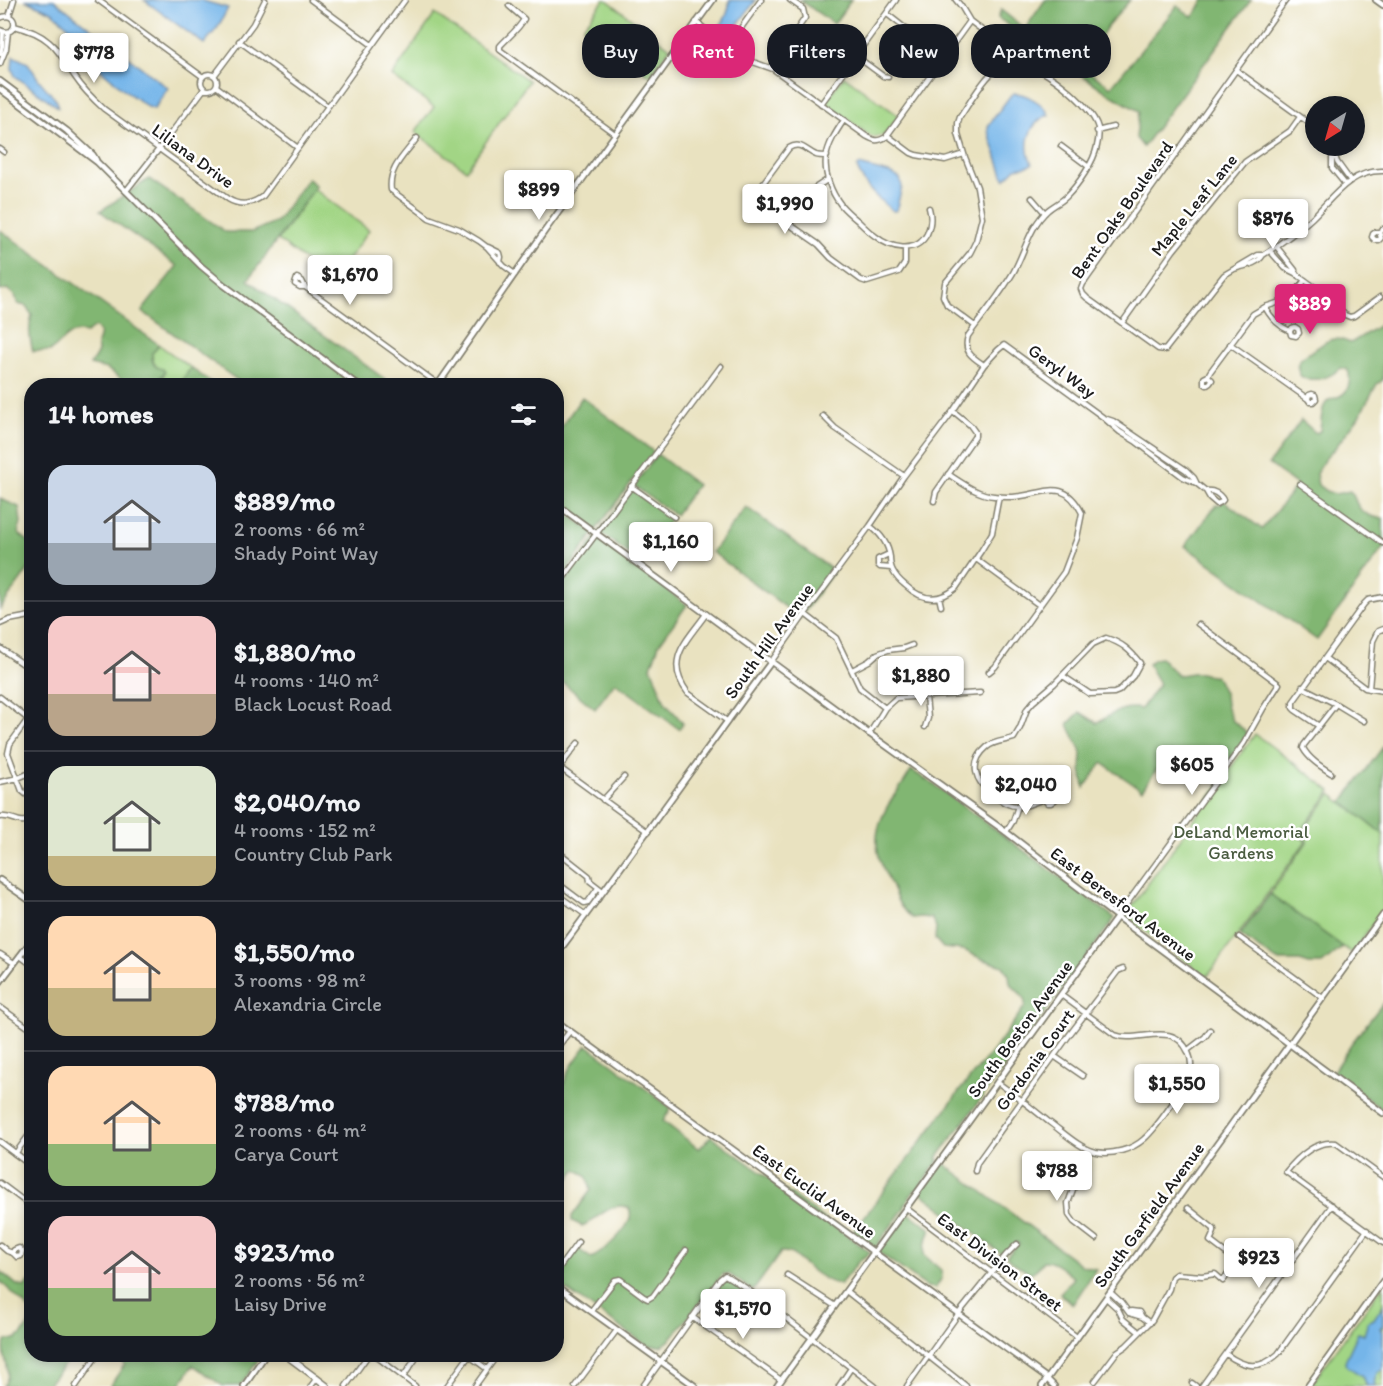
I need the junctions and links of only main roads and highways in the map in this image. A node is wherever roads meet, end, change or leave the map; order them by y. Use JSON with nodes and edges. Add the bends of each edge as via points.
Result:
{"nodes":[{"id":1,"x":0,"y":1142,"type":"edge"},
{"id":2,"x":24,"y":1160,"type":"edge"},
{"id":3,"x":295,"y":1362,"type":"edge"},
{"id":4,"x":327,"y":1386,"type":"edge"}],
"edges":[{"from":1,"to":2,"type":"main road"},
{"from":3,"to":4,"type":"main road"}]}
